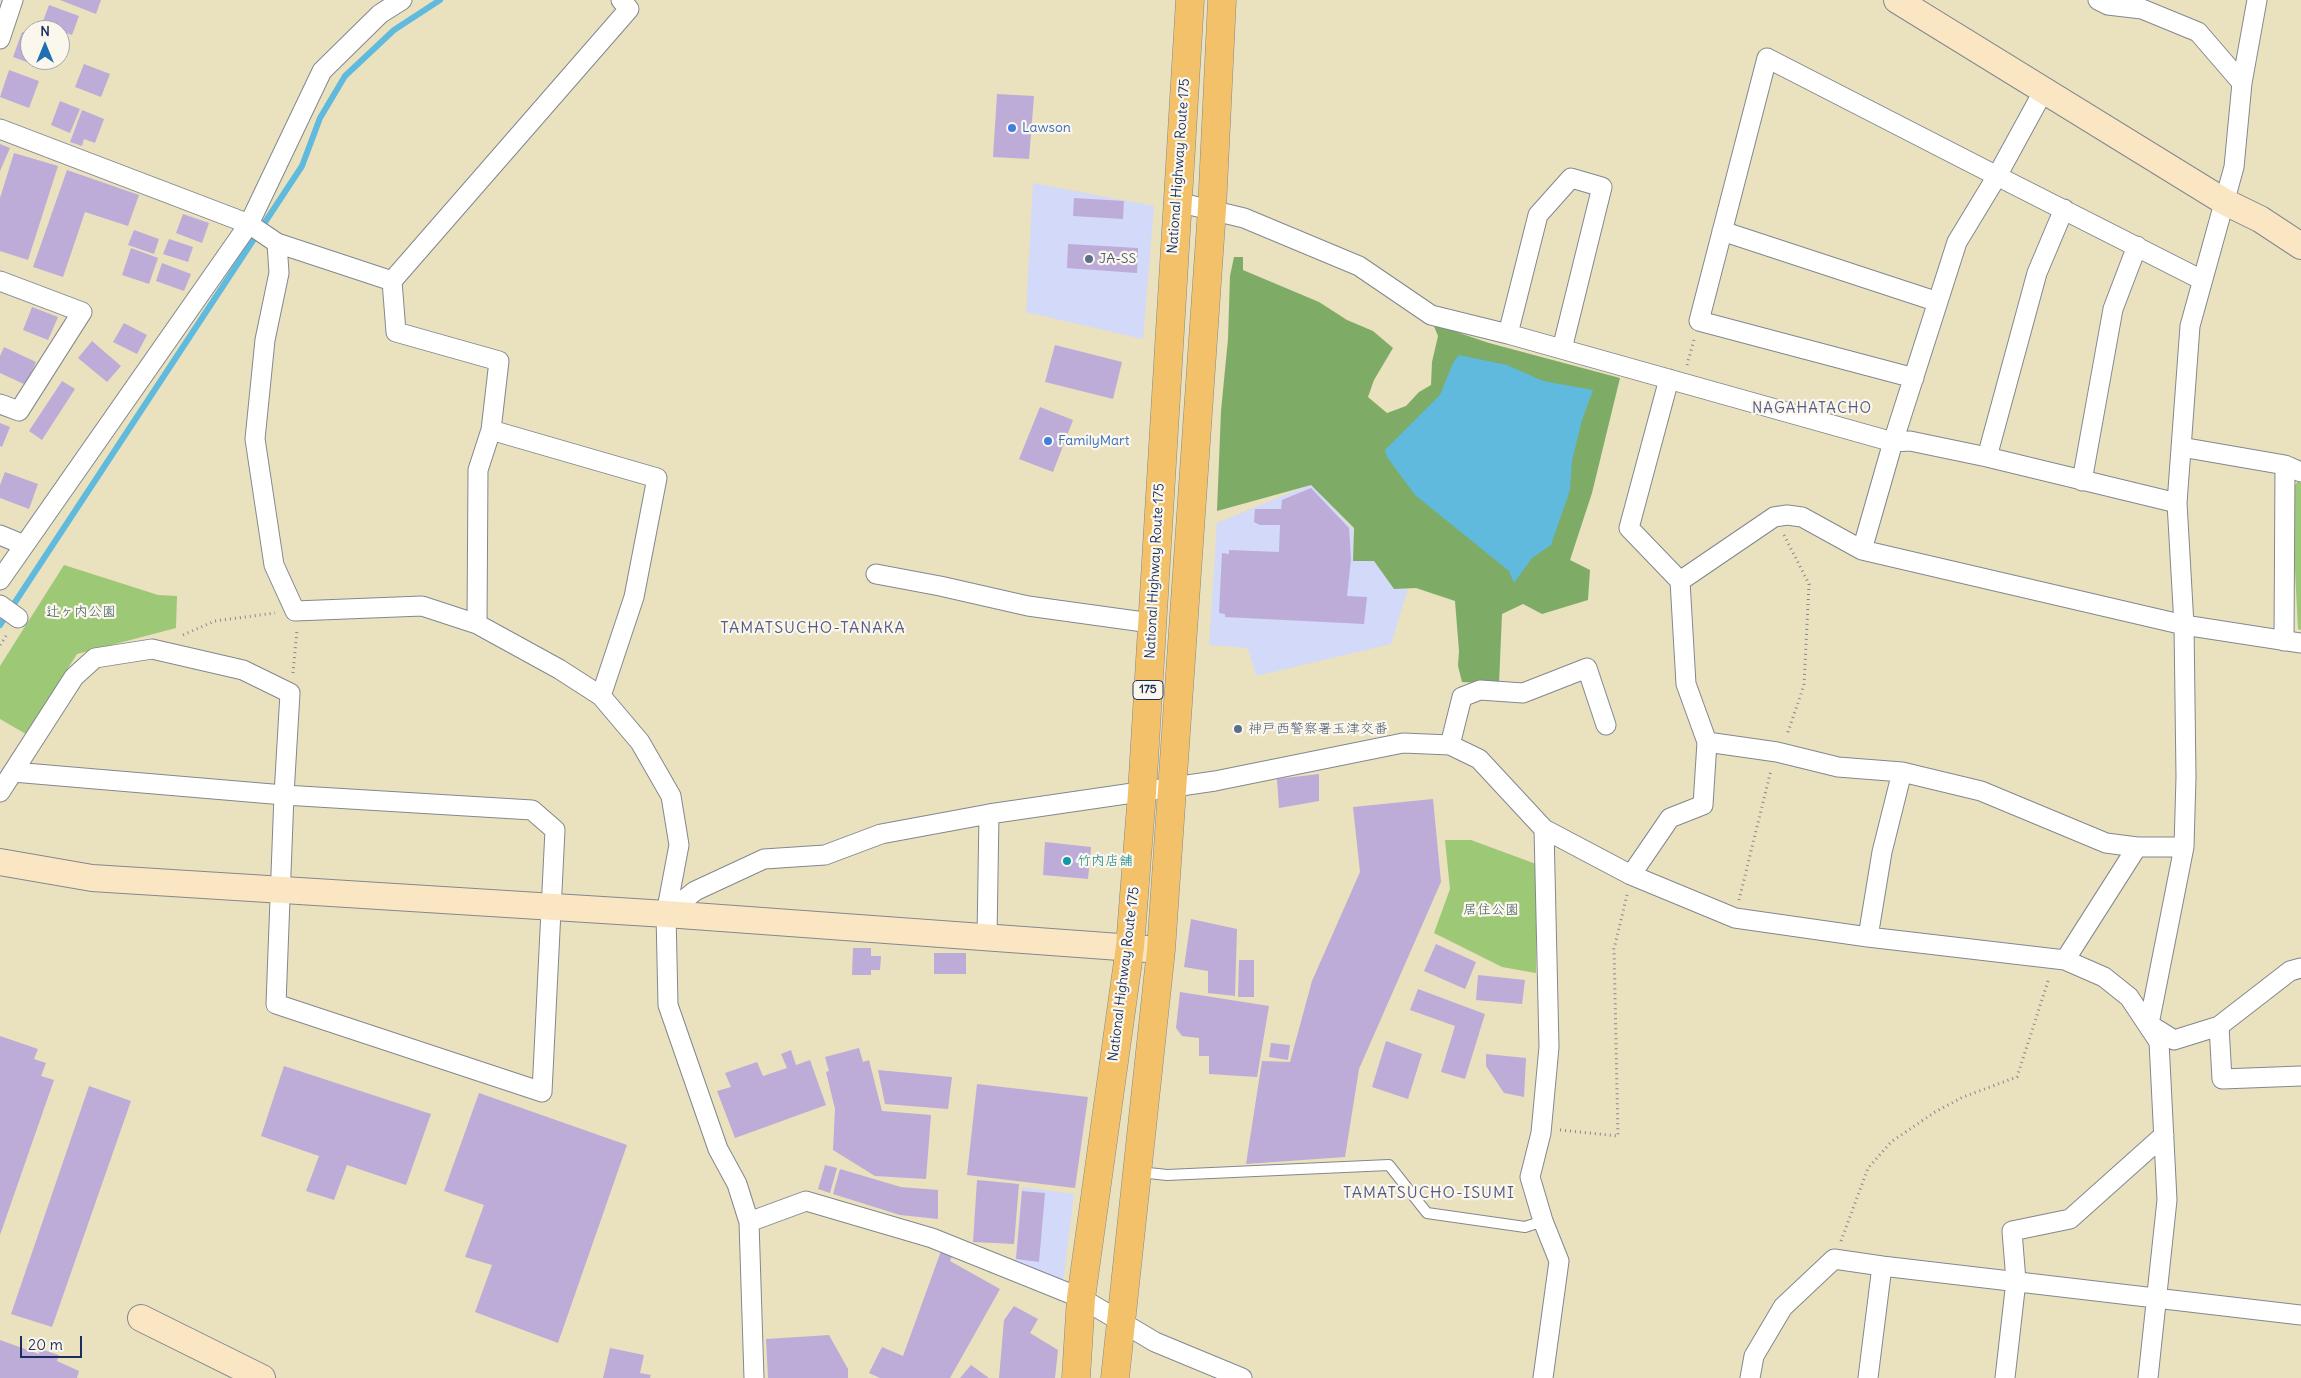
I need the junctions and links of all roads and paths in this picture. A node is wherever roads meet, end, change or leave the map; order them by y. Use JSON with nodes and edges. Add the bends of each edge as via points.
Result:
{"nodes":[{"id":1,"x":13,"y":0,"type":"edge"},
{"id":2,"x":402,"y":0,"type":"edge"},
{"id":3,"x":621,"y":0,"type":"edge"},
{"id":4,"x":1190,"y":0,"type":"edge"},
{"id":5,"x":1222,"y":0,"type":"edge"},
{"id":6,"x":1897,"y":0,"type":"edge"},
{"id":7,"x":2098,"y":0,"type":"edge"},
{"id":8,"x":2257,"y":0,"type":"edge"},
{"id":9,"x":0,"y":40,"type":"edge"},
{"id":10,"x":2242,"y":83,"type":"junction"},
{"id":11,"x":2044,"y":90,"type":"junction"},
{"id":12,"x":0,"y":129,"type":"edge"},
{"id":13,"x":1997,"y":176,"type":"junction"},
{"id":14,"x":1177,"y":202,"type":"junction"},
{"id":15,"x":2225,"y":202,"type":"junction"},
{"id":16,"x":1212,"y":209,"type":"junction"},
{"id":17,"x":2064,"y":209,"type":"junction"},
{"id":18,"x":249,"y":224,"type":"junction"},
{"id":19,"x":1722,"y":231,"type":"junction"},
{"id":20,"x":277,"y":243,"type":"junction"},
{"id":21,"x":2136,"y":246,"type":"junction"},
{"id":22,"x":2301,"y":246,"type":"edge"},
{"id":23,"x":2202,"y":280,"type":"junction"},
{"id":24,"x":392,"y":281,"type":"junction"},
{"id":25,"x":0,"y":282,"type":"edge"},
{"id":26,"x":1938,"y":302,"type":"junction"},
{"id":27,"x":1699,"y":321,"type":"junction"},
{"id":28,"x":1508,"y":334,"type":"junction"},
{"id":29,"x":1562,"y":349,"type":"junction"},
{"id":30,"x":1914,"y":378,"type":"junction"},
{"id":31,"x":1676,"y":381,"type":"junction"},
{"id":32,"x":0,"y":404,"type":"edge"},
{"id":33,"x":491,"y":430,"type":"junction"},
{"id":34,"x":1893,"y":442,"type":"junction"},
{"id":35,"x":2181,"y":447,"type":"junction"},
{"id":36,"x":1987,"y":457,"type":"junction"},
{"id":37,"x":2293,"y":468,"type":"edge"},
{"id":38,"x":2082,"y":481,"type":"junction"},
{"id":39,"x":2177,"y":503,"type":"junction"},
{"id":40,"x":1774,"y":517,"type":"junction"},
{"id":41,"x":0,"y":535,"type":"edge"},
{"id":42,"x":24,"y":544,"type":"junction"},
{"id":43,"x":1862,"y":550,"type":"junction"},
{"id":44,"x":876,"y":574,"type":"dead end"},
{"id":45,"x":0,"y":580,"type":"edge"},
{"id":46,"x":1680,"y":581,"type":"junction"},
{"id":47,"x":0,"y":605,"type":"edge"},
{"id":48,"x":295,"y":611,"type":"junction"},
{"id":49,"x":18,"y":618,"type":"dead end"},
{"id":50,"x":1151,"y":622,"type":"junction"},
{"id":51,"x":477,"y":624,"type":"junction"},
{"id":52,"x":2184,"y":625,"type":"junction"},
{"id":53,"x":2292,"y":642,"type":"edge"},
{"id":54,"x":152,"y":649,"type":"junction"},
{"id":55,"x":290,"y":693,"type":"junction"},
{"id":56,"x":601,"y":696,"type":"junction"},
{"id":57,"x":1606,"y":725,"type":"dead end"},
{"id":58,"x":1707,"y":742,"type":"junction"},
{"id":59,"x":1450,"y":744,"type":"junction"},
{"id":60,"x":1777,"y":752,"type":"junction"},
{"id":61,"x":13,"y":772,"type":"junction"},
{"id":62,"x":1902,"y":772,"type":"junction"},
{"id":63,"x":1172,"y":786,"type":"junction"},
{"id":64,"x":0,"y":792,"type":"edge"},
{"id":65,"x":1142,"y":793,"type":"junction"},
{"id":66,"x":284,"y":794,"type":"junction"},
{"id":67,"x":989,"y":814,"type":"junction"},
{"id":68,"x":1544,"y":830,"type":"junction"},
{"id":69,"x":2136,"y":847,"type":"junction"},
{"id":70,"x":2184,"y":847,"type":"junction"},
{"id":71,"x":0,"y":862,"type":"edge"},
{"id":72,"x":1632,"y":875,"type":"junction"},
{"id":73,"x":282,"y":889,"type":"junction"},
{"id":74,"x":552,"y":906,"type":"junction"},
{"id":75,"x":666,"y":914,"type":"junction"},
{"id":76,"x":1735,"y":918,"type":"junction"},
{"id":77,"x":987,"y":937,"type":"junction"},
{"id":78,"x":1868,"y":938,"type":"junction"},
{"id":79,"x":1130,"y":947,"type":"junction"},
{"id":80,"x":1161,"y":950,"type":"junction"},
{"id":81,"x":2061,"y":959,"type":"junction"},
{"id":82,"x":2301,"y":968,"type":"edge"},
{"id":83,"x":2149,"y":1024,"type":"junction"},
{"id":84,"x":2218,"y":1026,"type":"junction"},
{"id":85,"x":2301,"y":1076,"type":"edge"},
{"id":86,"x":1541,"y":1133,"type":"junction"},
{"id":87,"x":2164,"y":1135,"type":"junction"},
{"id":88,"x":1137,"y":1172,"type":"junction"},
{"id":89,"x":1543,"y":1221,"type":"junction"},
{"id":90,"x":749,"y":1222,"type":"junction"},
{"id":91,"x":1834,"y":1259,"type":"junction"},
{"id":92,"x":1882,"y":1266,"type":"junction"},
{"id":93,"x":2016,"y":1282,"type":"junction"},
{"id":94,"x":1081,"y":1298,"type":"junction"},
{"id":95,"x":2157,"y":1299,"type":"junction"},
{"id":96,"x":2301,"y":1315,"type":"edge"},
{"id":97,"x":141,"y":1318,"type":"dead end"},
{"id":98,"x":1119,"y":1321,"type":"junction"},
{"id":99,"x":262,"y":1378,"type":"edge"},
{"id":100,"x":754,"y":1378,"type":"edge"},
{"id":101,"x":1076,"y":1378,"type":"edge"},
{"id":102,"x":1115,"y":1378,"type":"edge"},
{"id":103,"x":1242,"y":1378,"type":"edge"},
{"id":104,"x":1543,"y":1378,"type":"edge"},
{"id":105,"x":1750,"y":1378,"type":"edge"},
{"id":106,"x":1868,"y":1378,"type":"edge"},
{"id":107,"x":2005,"y":1378,"type":"edge"},
{"id":108,"x":2148,"y":1378,"type":"edge"}],
"edges":[{"from":1,"to":9,"type":"street"},
{"from":2,"to":18,"type":"street","via":[[380,14],[322,71]]},
{"from":3,"to":24,"type":"street","via":[[629,9]]},
{"from":4,"to":14,"type":"highway","name":"National Highway Route 175","number":"175"},
{"from":5,"to":16,"type":"highway","number":"175"},
{"from":6,"to":11,"type":"street"},
{"from":7,"to":10,"type":"street","via":[[2108,5],[2142,9],[2198,32]]},
{"from":8,"to":10,"type":"street"},
{"from":10,"to":15,"type":"street","via":[[2234,167]]},
{"from":11,"to":13,"type":"street"},
{"from":11,"to":15,"type":"street"},
{"from":12,"to":18,"type":"street"},
{"from":13,"to":17,"type":"street"},
{"from":13,"to":19,"type":"street","via":[[1767,58]]},
{"from":13,"to":26,"type":"street","via":[[1957,242]]},
{"from":14,"to":16,"type":"street"},
{"from":14,"to":50,"type":"highway","name":"National Highway Route 175","number":"175"},
{"from":15,"to":22,"type":"street","via":[[2260,219]]},
{"from":15,"to":23,"type":"street"},
{"from":16,"to":28,"type":"street","via":[[1244,218],[1359,266],[1431,314]]},
{"from":16,"to":63,"type":"highway","number":"175"},
{"from":17,"to":21,"type":"street"},
{"from":17,"to":36,"type":"street","via":[[2037,273]]},
{"from":18,"to":20,"type":"street"},
{"from":18,"to":42,"type":"street"},
{"from":19,"to":26,"type":"street"},
{"from":19,"to":27,"type":"street"},
{"from":20,"to":24,"type":"street"},
{"from":20,"to":48,"type":"street","via":[[279,273],[265,340],[255,439],[274,565]]},
{"from":21,"to":23,"type":"street"},
{"from":21,"to":38,"type":"street","via":[[2113,309]]},
{"from":23,"to":35,"type":"street","via":[[2190,326]]},
{"from":24,"to":33,"type":"street","via":[[396,332],[499,361]]},
{"from":25,"to":32,"type":"street","via":[[82,312],[19,411]]},
{"from":26,"to":30,"type":"street"},
{"from":27,"to":30,"type":"street"},
{"from":27,"to":31,"type":"path"},
{"from":28,"to":29,"type":"street"},
{"from":28,"to":29,"type":"street","via":[[1538,215],[1571,178],[1602,187]]},
{"from":29,"to":31,"type":"street"},
{"from":30,"to":34,"type":"street"},
{"from":31,"to":34,"type":"street"},
{"from":31,"to":46,"type":"street","via":[[1629,528]]},
{"from":33,"to":51,"type":"street","via":[[478,470]]},
{"from":33,"to":56,"type":"street","via":[[657,478],[634,597]]},
{"from":34,"to":36,"type":"street","via":[[1910,441]]},
{"from":34,"to":43,"type":"street"},
{"from":35,"to":37,"type":"street"},
{"from":35,"to":39,"type":"street"},
{"from":36,"to":38,"type":"street"},
{"from":37,"to":53,"type":"street"},
{"from":38,"to":39,"type":"street"},
{"from":39,"to":52,"type":"street"},
{"from":40,"to":43,"type":"street","via":[[1802,517]]},
{"from":40,"to":46,"type":"street"},
{"from":40,"to":60,"type":"path","via":[[1809,584],[1804,685],[1786,738]]},
{"from":41,"to":42,"type":"street"},
{"from":42,"to":45,"type":"street"},
{"from":43,"to":52,"type":"street"},
{"from":44,"to":50,"type":"street","via":[[1028,606]]},
{"from":46,"to":58,"type":"street","via":[[1686,684]]},
{"from":47,"to":49,"type":"street"},
{"from":48,"to":51,"type":"street","via":[[422,606]]},
{"from":48,"to":54,"type":"path","via":[[215,621]]},
{"from":48,"to":55,"type":"path","via":[[297,628]]},
{"from":50,"to":65,"type":"highway","name":"National Highway Route 175","number":"175"},
{"from":51,"to":56,"type":"street"},
{"from":52,"to":53,"type":"street"},
{"from":52,"to":70,"type":"street"},
{"from":54,"to":55,"type":"street","via":[[243,670]]},
{"from":54,"to":61,"type":"street","via":[[95,658],[74,677]]},
{"from":55,"to":66,"type":"street"},
{"from":56,"to":75,"type":"street","via":[[640,742],[671,796],[679,845]]},
{"from":57,"to":59,"type":"street","via":[[1587,668],[1523,694],[1480,690],[1462,697]]},
{"from":58,"to":60,"type":"street"},
{"from":58,"to":72,"type":"street","via":[[1702,805],[1670,818]]},
{"from":59,"to":63,"type":"street","via":[[1403,744]]},
{"from":59,"to":68,"type":"street","via":[[1479,758]]},
{"from":60,"to":62,"type":"street","via":[[1838,766]]},
{"from":60,"to":76,"type":"path"},
{"from":61,"to":64,"type":"street"},
{"from":61,"to":66,"type":"street"},
{"from":62,"to":69,"type":"street","via":[[1981,791],[2106,844]]},
{"from":62,"to":78,"type":"street","via":[[1882,852]]},
{"from":63,"to":65,"type":"street"},
{"from":63,"to":80,"type":"highway","number":"175"},
{"from":65,"to":67,"type":"street"},
{"from":65,"to":79,"type":"highway","name":"National Highway Route 175","number":"175"},
{"from":66,"to":73,"type":"street"},
{"from":66,"to":74,"type":"street","via":[[532,810],[555,830]]},
{"from":67,"to":75,"type":"street","via":[[881,834],[825,855],[764,859],[695,891]]},
{"from":67,"to":77,"type":"street"},
{"from":68,"to":72,"type":"street"},
{"from":68,"to":86,"type":"street","via":[[1550,1047]]},
{"from":69,"to":70,"type":"street"},
{"from":69,"to":81,"type":"street"},
{"from":70,"to":83,"type":"street"},
{"from":71,"to":73,"type":"street","via":[[92,878]]},
{"from":72,"to":76,"type":"street"},
{"from":72,"to":86,"type":"path","via":[[1614,949],[1618,1136],[1561,1129]]},
{"from":73,"to":74,"type":"street"},
{"from":73,"to":74,"type":"street","via":[[276,1004],[542,1092]]},
{"from":74,"to":75,"type":"street"},
{"from":75,"to":77,"type":"street"},
{"from":75,"to":90,"type":"street","via":[[668,1005],[718,1149],[737,1184]]},
{"from":76,"to":78,"type":"street"},
{"from":77,"to":79,"type":"street"},
{"from":78,"to":81,"type":"street"},
{"from":79,"to":80,"type":"street"},
{"from":79,"to":94,"type":"highway","name":"National Highway Route 175","number":"175"},
{"from":80,"to":88,"type":"highway","number":"175"},
{"from":81,"to":83,"type":"street","via":[[2104,977],[2129,997]]},
{"from":81,"to":91,"type":"path","via":[[2017,1077],[1963,1097],[1891,1142],[1868,1168]]},
{"from":82,"to":84,"type":"street","via":[[2290,971]]},
{"from":83,"to":84,"type":"street","via":[[2174,1040]]},
{"from":83,"to":87,"type":"street","via":[[2159,1042]]},
{"from":84,"to":85,"type":"street","via":[[2222,1079]]},
{"from":86,"to":89,"type":"street","via":[[1530,1177]]},
{"from":87,"to":93,"type":"street","via":[[2070,1219],[2012,1231]]},
{"from":87,"to":95,"type":"street","via":[[2167,1200]]},
{"from":88,"to":89,"type":"lane","via":[[1167,1174],[1389,1165],[1427,1213],[1525,1227]]},
{"from":88,"to":98,"type":"highway","number":"175"},
{"from":89,"to":104,"type":"street","via":[[1559,1260]]},
{"from":90,"to":94,"type":"street","via":[[806,1201],[932,1238]]},
{"from":90,"to":100,"type":"street"},
{"from":91,"to":92,"type":"street"},
{"from":91,"to":105,"type":"street","via":[[1782,1307],[1754,1356]]},
{"from":92,"to":93,"type":"street"},
{"from":92,"to":106,"type":"street"},
{"from":93,"to":95,"type":"street"},
{"from":93,"to":107,"type":"street"},
{"from":94,"to":98,"type":"street"},
{"from":94,"to":101,"type":"highway","name":"National Highway Route 175","number":"175"},
{"from":95,"to":96,"type":"street"},
{"from":95,"to":108,"type":"street"},
{"from":97,"to":99,"type":"street"},
{"from":98,"to":102,"type":"highway","number":"175"},
{"from":98,"to":103,"type":"street","via":[[1155,1342]]}]}
